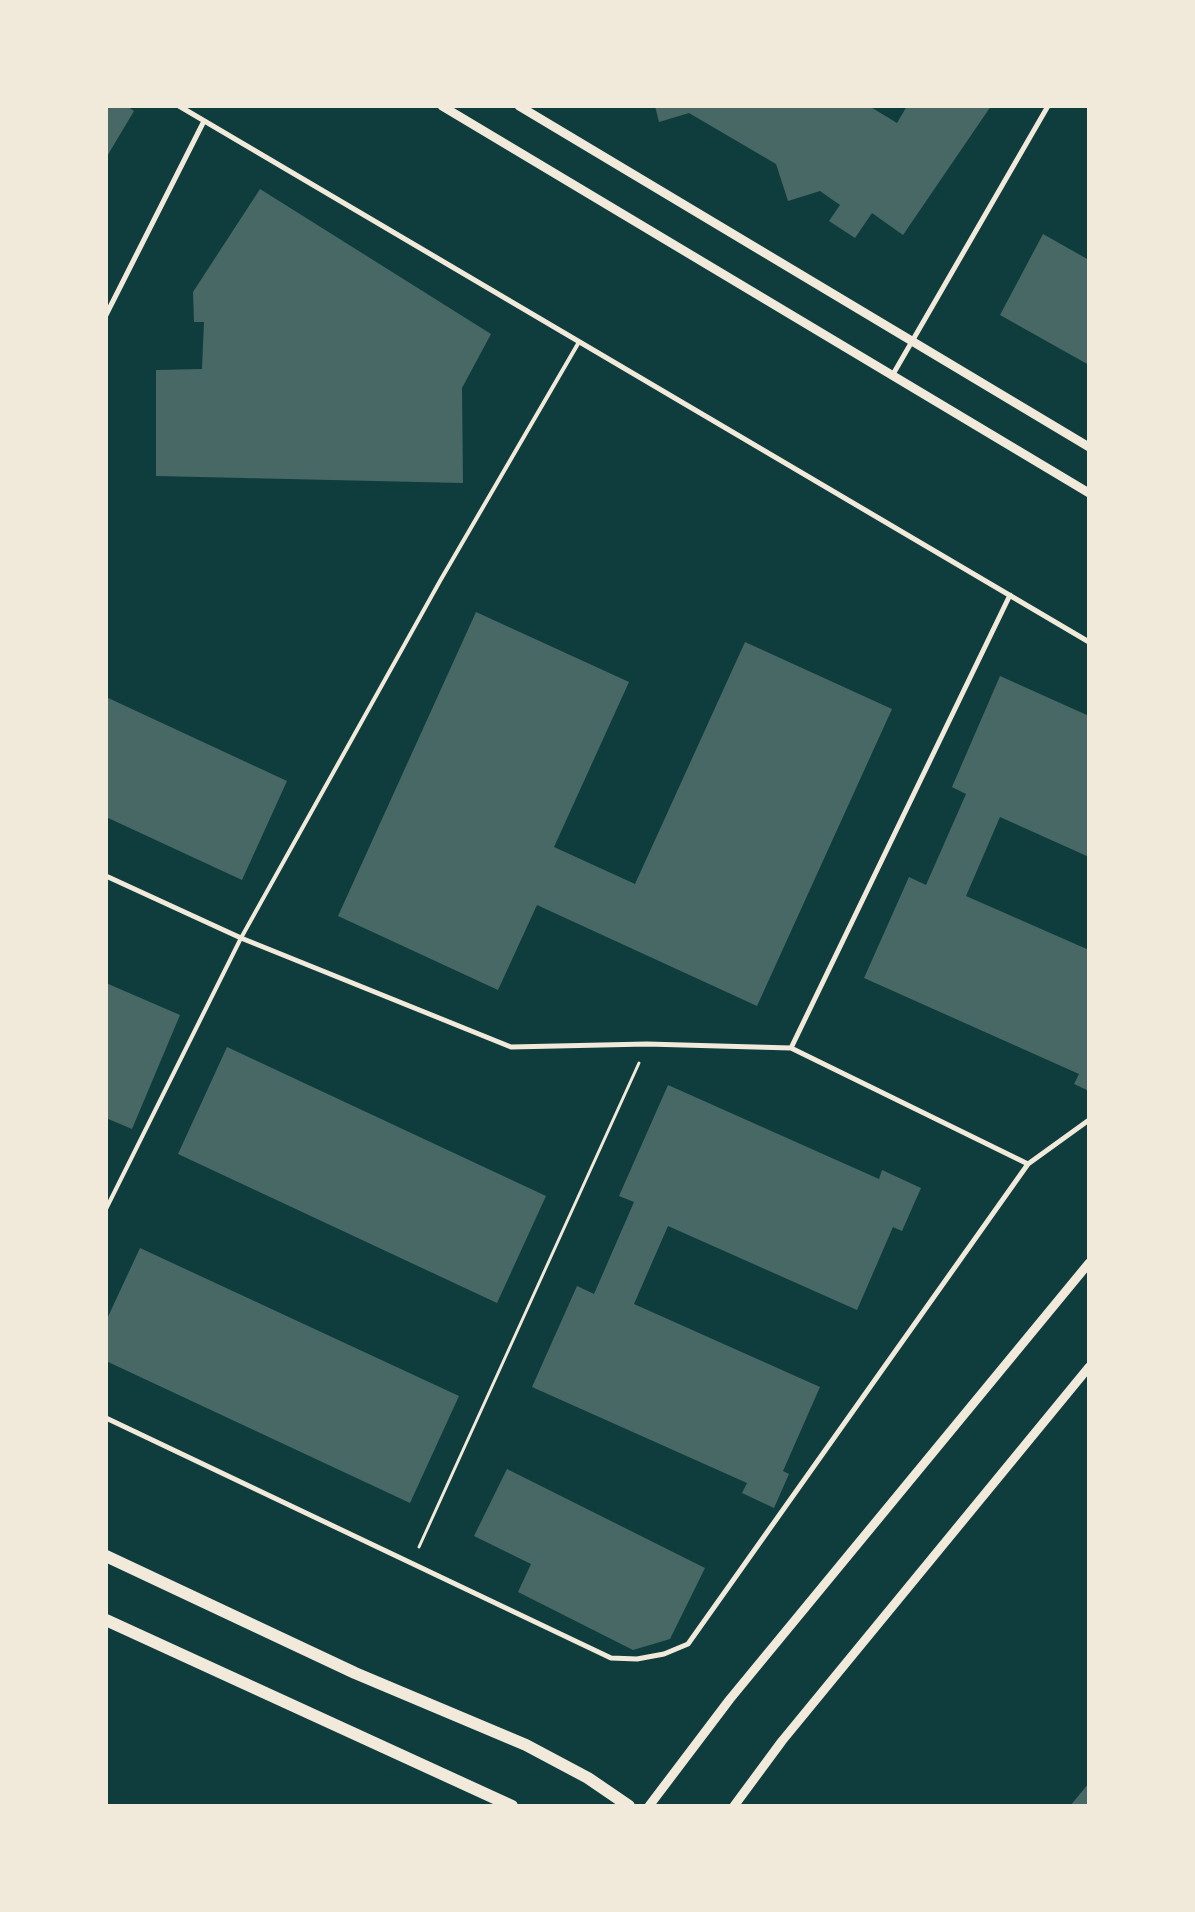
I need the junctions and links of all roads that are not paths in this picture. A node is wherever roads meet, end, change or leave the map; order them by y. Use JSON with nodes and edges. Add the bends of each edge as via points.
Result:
{"nodes":[{"id":1,"x":179,"y":106,"type":"edge"},
{"id":2,"x":442,"y":106,"type":"edge"},
{"id":3,"x":519,"y":106,"type":"edge"},
{"id":4,"x":1048,"y":106,"type":"edge"},
{"id":5,"x":204,"y":121,"type":"junction"},
{"id":6,"x":106,"y":315,"type":"edge"},
{"id":7,"x":912,"y":341,"type":"junction"},
{"id":8,"x":579,"y":342,"type":"junction"},
{"id":9,"x":892,"y":376,"type":"junction"},
{"id":10,"x":1089,"y":446,"type":"edge"},
{"id":11,"x":1089,"y":494,"type":"edge"},
{"id":12,"x":1010,"y":595,"type":"junction"},
{"id":13,"x":1089,"y":642,"type":"edge"},
{"id":14,"x":106,"y":876,"type":"edge"},
{"id":15,"x":241,"y":938,"type":"junction"},
{"id":16,"x":791,"y":1048,"type":"junction"},
{"id":17,"x":1089,"y":1120,"type":"edge"},
{"id":18,"x":1028,"y":1164,"type":"junction"},
{"id":19,"x":106,"y":1209,"type":"edge"},
{"id":20,"x":1089,"y":1262,"type":"edge"},
{"id":21,"x":1089,"y":1366,"type":"edge"},
{"id":22,"x":106,"y":1418,"type":"edge"},
{"id":23,"x":106,"y":1556,"type":"edge"},
{"id":24,"x":106,"y":1620,"type":"edge"},
{"id":25,"x":512,"y":1806,"type":"edge"},
{"id":26,"x":629,"y":1806,"type":"edge"},
{"id":27,"x":649,"y":1806,"type":"edge"},
{"id":28,"x":734,"y":1806,"type":"edge"}],
"edges":[{"from":1,"to":5,"type":"street"},
{"from":2,"to":9,"type":"street"},
{"from":3,"to":7,"type":"street"},
{"from":4,"to":7,"type":"street"},
{"from":5,"to":6,"type":"street"},
{"from":5,"to":8,"type":"street"},
{"from":7,"to":9,"type":"street"},
{"from":7,"to":10,"type":"street"},
{"from":8,"to":12,"type":"street"},
{"from":8,"to":15,"type":"lane","via":[[440,581]]},
{"from":9,"to":11,"type":"street"},
{"from":12,"to":13,"type":"street"},
{"from":12,"to":16,"type":"street"},
{"from":14,"to":15,"type":"street"},
{"from":15,"to":16,"type":"street","via":[[510,1047],[647,1044]]},
{"from":15,"to":19,"type":"lane"},
{"from":16,"to":18,"type":"street"},
{"from":17,"to":18,"type":"street"},
{"from":18,"to":22,"type":"street","via":[[688,1644],[664,1654],[637,1660],[611,1658]]},
{"from":20,"to":27,"type":"street","via":[[730,1699]]},
{"from":21,"to":28,"type":"street","via":[[782,1741]]},
{"from":23,"to":26,"type":"main road","via":[[355,1673],[526,1745],[588,1778]]},
{"from":24,"to":25,"type":"main road"}]}
